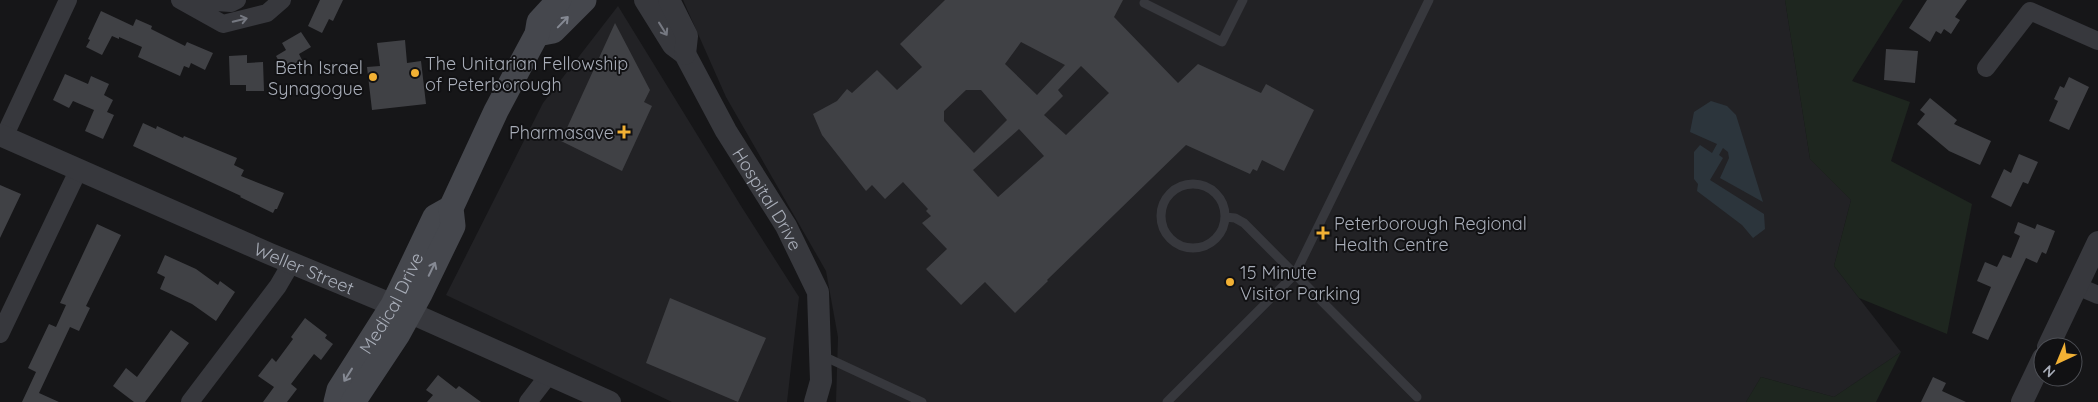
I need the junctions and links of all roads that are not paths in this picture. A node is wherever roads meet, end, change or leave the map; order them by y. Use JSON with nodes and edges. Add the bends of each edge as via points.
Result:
{"nodes":[{"id":1,"x":68,"y":0,"type":"edge"},
{"id":2,"x":180,"y":0,"type":"edge"},
{"id":3,"x":237,"y":0,"type":"edge"},
{"id":4,"x":282,"y":0,"type":"edge"},
{"id":5,"x":559,"y":0,"type":"edge"},
{"id":6,"x":584,"y":0,"type":"edge"},
{"id":7,"x":645,"y":0,"type":"edge"},
{"id":8,"x":668,"y":0,"type":"edge"},
{"id":9,"x":1243,"y":0,"type":"edge"},
{"id":10,"x":1429,"y":0,"type":"edge"},
{"id":11,"x":1144,"y":3,"type":"dead end"},
{"id":12,"x":537,"y":34,"type":"junction"},
{"id":13,"x":2098,"y":41,"type":"edge"},
{"id":14,"x":684,"y":54,"type":"junction"},
{"id":15,"x":1986,"y":68,"type":"dead end"},
{"id":16,"x":2,"y":136,"type":"edge"},
{"id":17,"x":78,"y":170,"type":"junction"},
{"id":18,"x":1225,"y":217,"type":"junction"},
{"id":19,"x":2098,"y":242,"type":"edge"},
{"id":20,"x":292,"y":262,"type":"junction"},
{"id":21,"x":1294,"y":274,"type":"junction"},
{"id":22,"x":2077,"y":286,"type":"junction"},
{"id":23,"x":2098,"y":295,"type":"edge"},
{"id":24,"x":402,"y":309,"type":"junction"},
{"id":25,"x":0,"y":334,"type":"edge"},
{"id":26,"x":2053,"y":337,"type":"edge"},
{"id":27,"x":820,"y":354,"type":"junction"},
{"id":28,"x":548,"y":376,"type":"junction"},
{"id":29,"x":2033,"y":379,"type":"edge"},
{"id":30,"x":1417,"y":397,"type":"dead end"},
{"id":31,"x":190,"y":402,"type":"edge"},
{"id":32,"x":336,"y":402,"type":"edge"},
{"id":33,"x":353,"y":402,"type":"edge"},
{"id":34,"x":528,"y":402,"type":"edge"},
{"id":35,"x":610,"y":402,"type":"edge"},
{"id":36,"x":815,"y":402,"type":"edge"},
{"id":37,"x":922,"y":402,"type":"edge"},
{"id":38,"x":1167,"y":402,"type":"edge"},
{"id":39,"x":2022,"y":402,"type":"edge"}],
"edges":[{"from":1,"to":16,"type":"street"},
{"from":2,"to":3,"type":"street","via":[[231,3]]},
{"from":2,"to":4,"type":"street","one_way":true,"via":[[223,24],[268,13]]},
{"from":5,"to":12,"type":"main road","name":"Medical Drive","via":[[539,22]]},
{"from":12,"to":6,"type":"main road","one_way":true,"via":[[553,31]]},
{"from":7,"to":14,"type":"street","name":"Hospital Drive","one_way":true,"via":[[673,45]]},
{"from":8,"to":14,"type":"street","name":"Hospital Drive","via":[[687,36]]},
{"from":9,"to":11,"type":"lane","via":[[1222,42]]},
{"from":10,"to":21,"type":"lane"},
{"from":12,"to":24,"type":"main road","name":"Medical Drive","via":[[496,111],[451,208],[435,218]]},
{"from":13,"to":15,"type":"street","via":[[2030,11]]},
{"from":14,"to":27,"type":"street","name":"Hospital Drive","via":[[726,131],[786,226],[818,292]]},
{"from":16,"to":17,"type":"street","name":"Weller Street"},
{"from":17,"to":20,"type":"street","name":"Weller Street"},
{"from":17,"to":25,"type":"street"},
{"from":18,"to":18,"type":"lane","via":[[1219,197],[1203,184],[1182,187],[1170,195],[1162,205],[1159,217],[1168,237],[1187,248],[1198,248],[1217,237]]},
{"from":18,"to":21,"type":"lane","via":[[1244,223]]},
{"from":19,"to":22,"type":"street"},
{"from":20,"to":24,"type":"street","name":"Weller Street"},
{"from":20,"to":31,"type":"street","via":[[278,286]]},
{"from":21,"to":30,"type":"lane"},
{"from":21,"to":38,"type":"lane"},
{"from":22,"to":23,"type":"street"},
{"from":22,"to":26,"type":"street"},
{"from":24,"to":28,"type":"street","name":"Weller Street"},
{"from":24,"to":32,"type":"main road","name":"Medical Drive","one_way":true,"via":[[338,390]]},
{"from":24,"to":33,"type":"main road","name":"Medical Drive"},
{"from":27,"to":36,"type":"street","name":"Hospital Drive","via":[[820,381]]},
{"from":27,"to":37,"type":"lane"},
{"from":28,"to":34,"type":"street"},
{"from":28,"to":35,"type":"street","name":"Weller Street"},
{"from":29,"to":39,"type":"street"}]}
